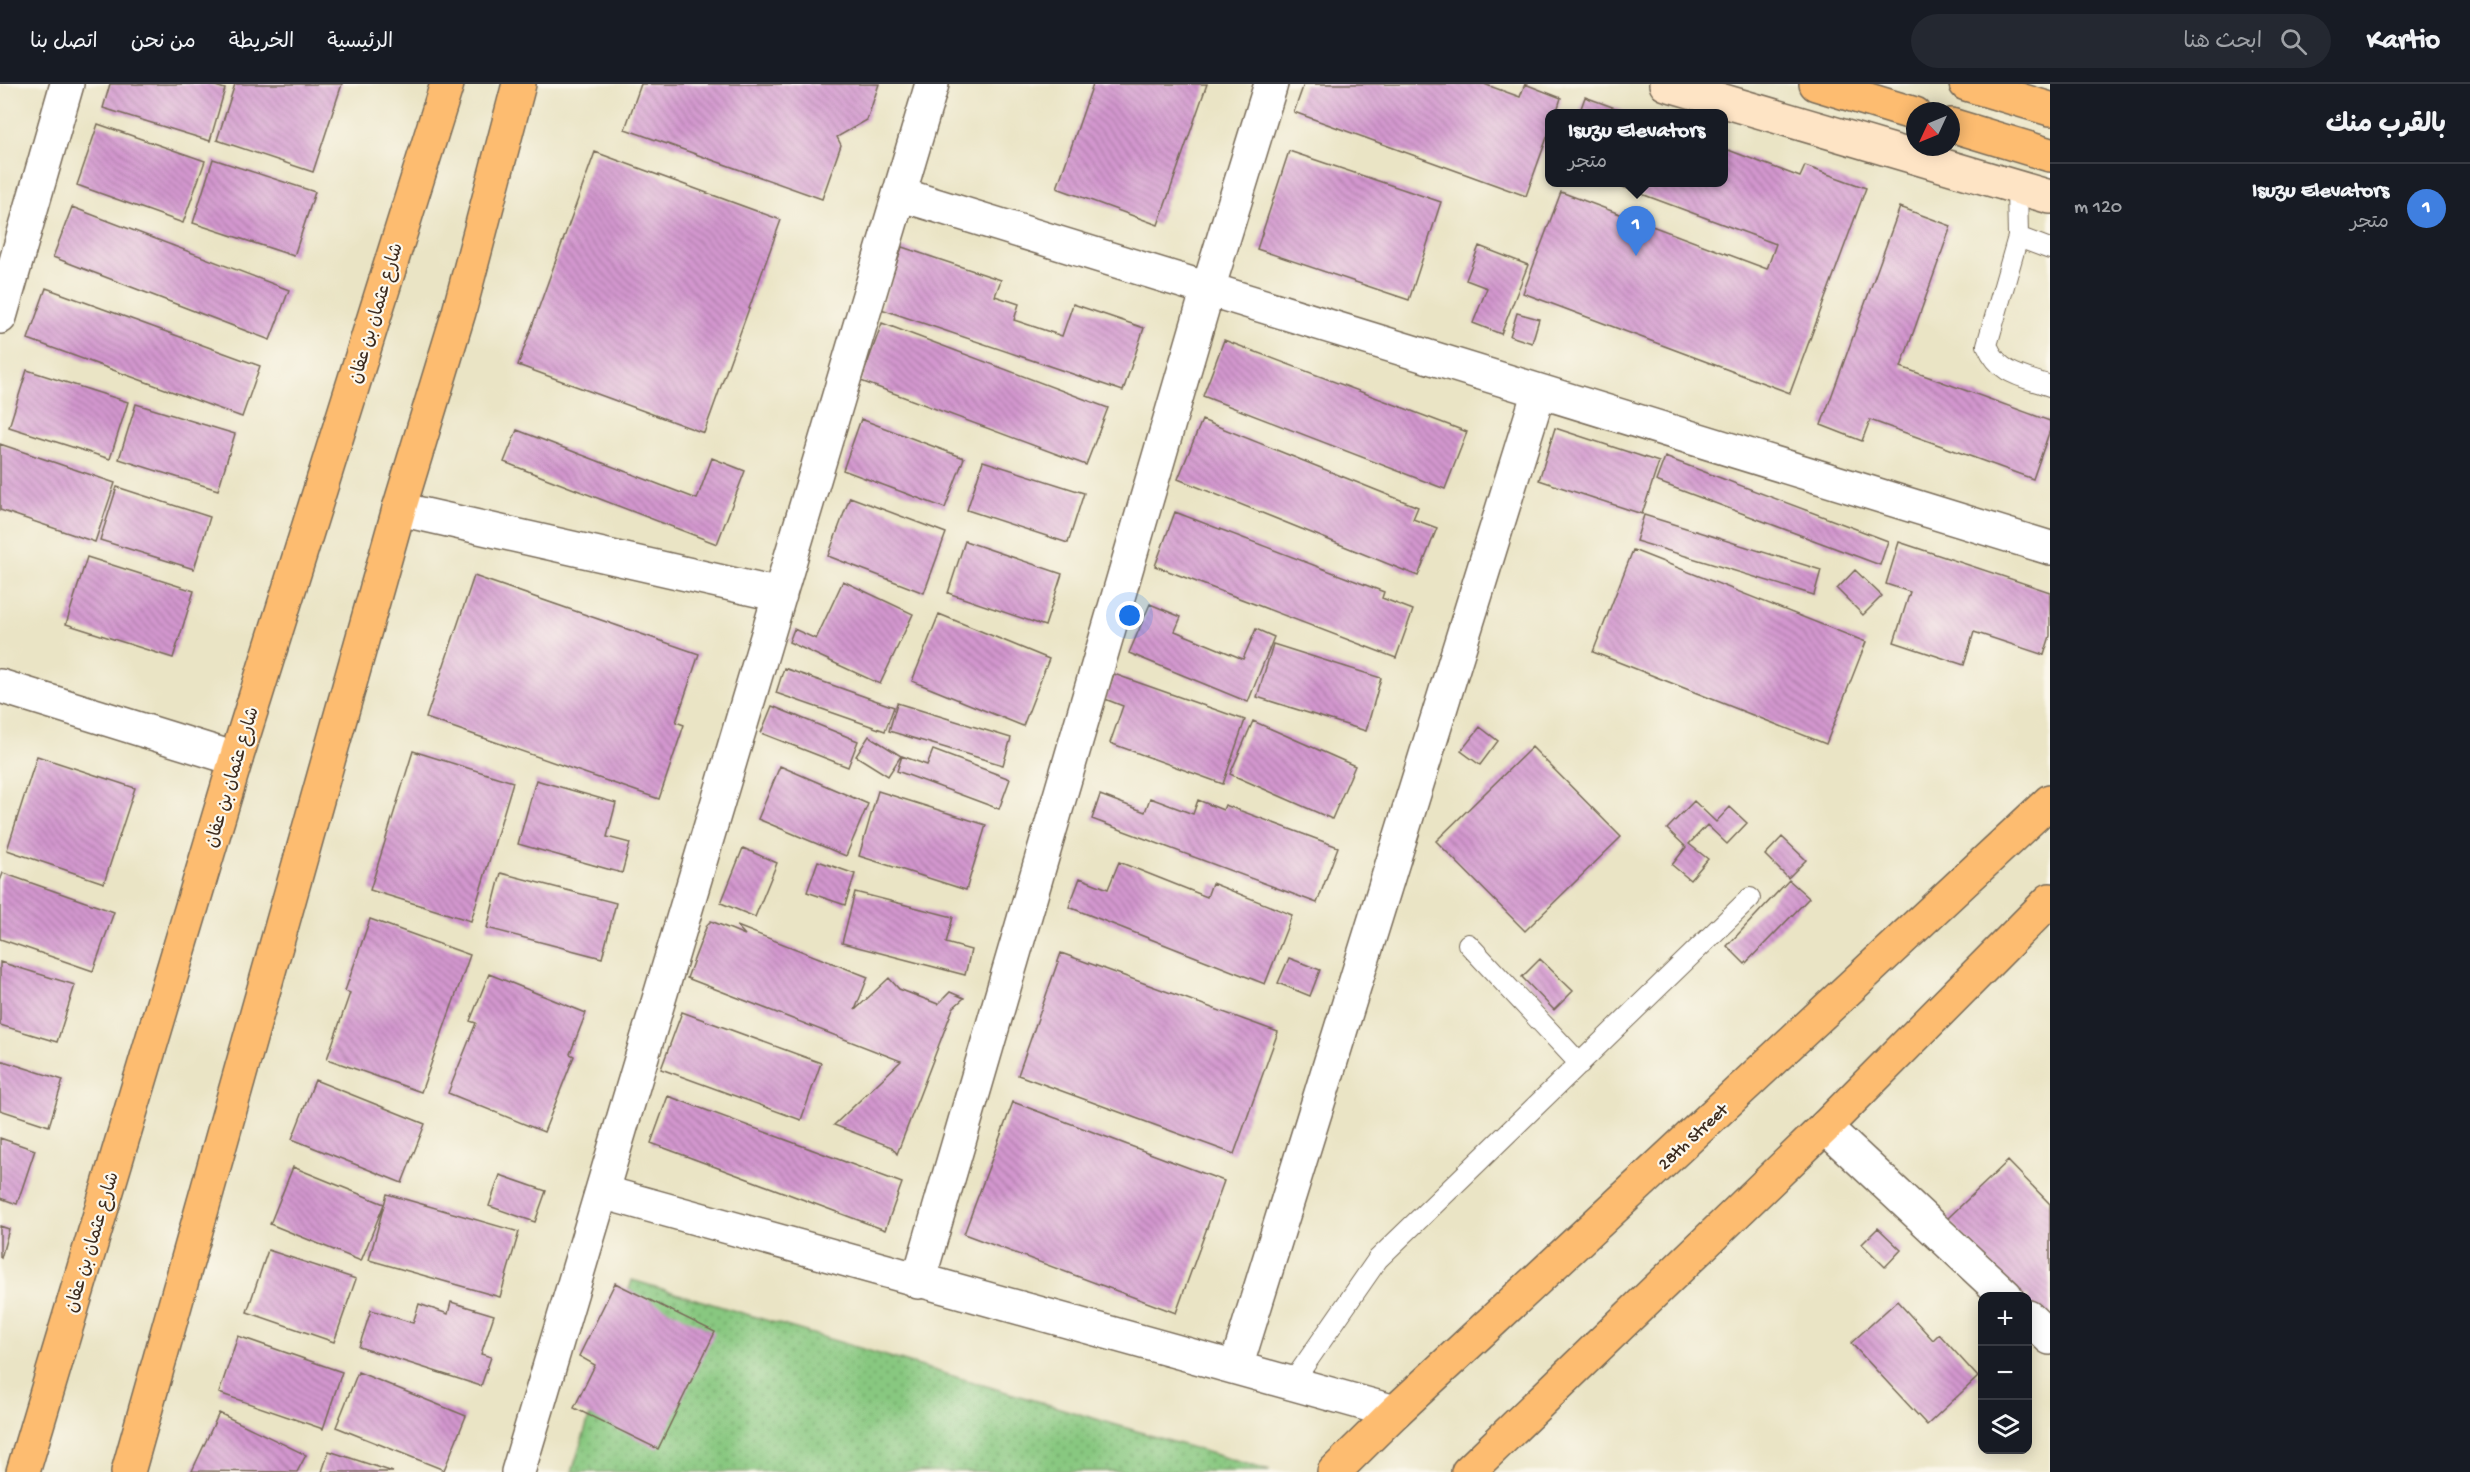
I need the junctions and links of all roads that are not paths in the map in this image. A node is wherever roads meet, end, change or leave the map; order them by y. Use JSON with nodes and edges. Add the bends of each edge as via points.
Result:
{"nodes":[{"id":1,"x":67,"y":84,"type":"edge"},
{"id":2,"x":447,"y":84,"type":"edge"},
{"id":3,"x":519,"y":84,"type":"edge"},
{"id":4,"x":932,"y":84,"type":"edge"},
{"id":5,"x":1271,"y":84,"type":"edge"},
{"id":6,"x":1666,"y":84,"type":"edge"},
{"id":7,"x":1816,"y":84,"type":"edge"},
{"id":8,"x":1966,"y":84,"type":"edge"},
{"id":9,"x":2050,"y":109,"type":"edge"},
{"id":10,"x":1906,"y":111,"type":"edge"},
{"id":11,"x":1960,"y":128,"type":"edge"},
{"id":12,"x":2050,"y":155,"type":"edge"},
{"id":13,"x":2017,"y":187,"type":"junction"},
{"id":14,"x":899,"y":194,"type":"junction"},
{"id":15,"x":2050,"y":197,"type":"edge"},
{"id":16,"x":2018,"y":237,"type":"junction"},
{"id":17,"x":2050,"y":249,"type":"edge"},
{"id":18,"x":5,"y":284,"type":"edge"},
{"id":19,"x":1208,"y":289,"type":"junction"},
{"id":20,"x":0,"y":317,"type":"edge"},
{"id":21,"x":2050,"y":386,"type":"edge"},
{"id":22,"x":1539,"y":391,"type":"junction"},
{"id":23,"x":399,"y":509,"type":"junction"},
{"id":24,"x":2050,"y":548,"type":"edge"},
{"id":25,"x":780,"y":595,"type":"junction"},
{"id":26,"x":0,"y":686,"type":"edge"},
{"id":27,"x":236,"y":759,"type":"junction"},
{"id":28,"x":2050,"y":801,"type":"edge"},
{"id":29,"x":1750,"y":898,"type":"dead end"},
{"id":30,"x":2050,"y":900,"type":"edge"},
{"id":31,"x":1468,"y":944,"type":"dead end"},
{"id":32,"x":1580,"y":1064,"type":"junction"},
{"id":33,"x":1825,"y":1127,"type":"junction"},
{"id":34,"x":602,"y":1192,"type":"junction"},
{"id":35,"x":918,"y":1282,"type":"junction"},
{"id":36,"x":2002,"y":1292,"type":"edge"},
{"id":37,"x":2032,"y":1321,"type":"edge"},
{"id":38,"x":2050,"y":1338,"type":"edge"},
{"id":39,"x":1236,"y":1367,"type":"junction"},
{"id":40,"x":1292,"y":1383,"type":"junction"},
{"id":41,"x":1395,"y":1412,"type":"junction"},
{"id":42,"x":23,"y":1472,"type":"edge"},
{"id":43,"x":128,"y":1472,"type":"edge"},
{"id":44,"x":518,"y":1472,"type":"edge"},
{"id":45,"x":1334,"y":1472,"type":"edge"},
{"id":46,"x":1468,"y":1472,"type":"edge"}],
"edges":[{"from":1,"to":18,"type":"street"},
{"from":2,"to":27,"type":"main road","name":"شارع عثمان بن عفان"},
{"from":3,"to":23,"type":"main road","via":[[459,312]]},
{"from":4,"to":14,"type":"street"},
{"from":5,"to":19,"type":"street"},
{"from":6,"to":13,"type":"main road"},
{"from":7,"to":10,"type":"main road"},
{"from":8,"to":9,"type":"main road"},
{"from":11,"to":12,"type":"main road"},
{"from":13,"to":15,"type":"main road"},
{"from":13,"to":16,"type":"lane"},
{"from":14,"to":19,"type":"street"},
{"from":14,"to":25,"type":"street"},
{"from":16,"to":17,"type":"lane"},
{"from":16,"to":21,"type":"lane","via":[[1987,345],[2002,368]]},
{"from":18,"to":20,"type":"street"},
{"from":19,"to":22,"type":"street"},
{"from":19,"to":35,"type":"street"},
{"from":22,"to":24,"type":"street"},
{"from":22,"to":39,"type":"street"},
{"from":23,"to":25,"type":"street"},
{"from":23,"to":43,"type":"main road"},
{"from":25,"to":34,"type":"street"},
{"from":26,"to":27,"type":"street"},
{"from":27,"to":42,"type":"main road","name":"شارع عثمان بن عفان"},
{"from":28,"to":41,"type":"main road","name":"28th Street"},
{"from":29,"to":32,"type":"lane"},
{"from":30,"to":33,"type":"main road"},
{"from":31,"to":32,"type":"lane"},
{"from":32,"to":40,"type":"lane","via":[[1378,1260]]},
{"from":33,"to":36,"type":"street"},
{"from":33,"to":46,"type":"main road"},
{"from":34,"to":35,"type":"street"},
{"from":34,"to":44,"type":"street"},
{"from":35,"to":39,"type":"street"},
{"from":37,"to":38,"type":"street"},
{"from":39,"to":40,"type":"street"},
{"from":40,"to":41,"type":"street"},
{"from":41,"to":45,"type":"main road","name":"28th Street"}]}
